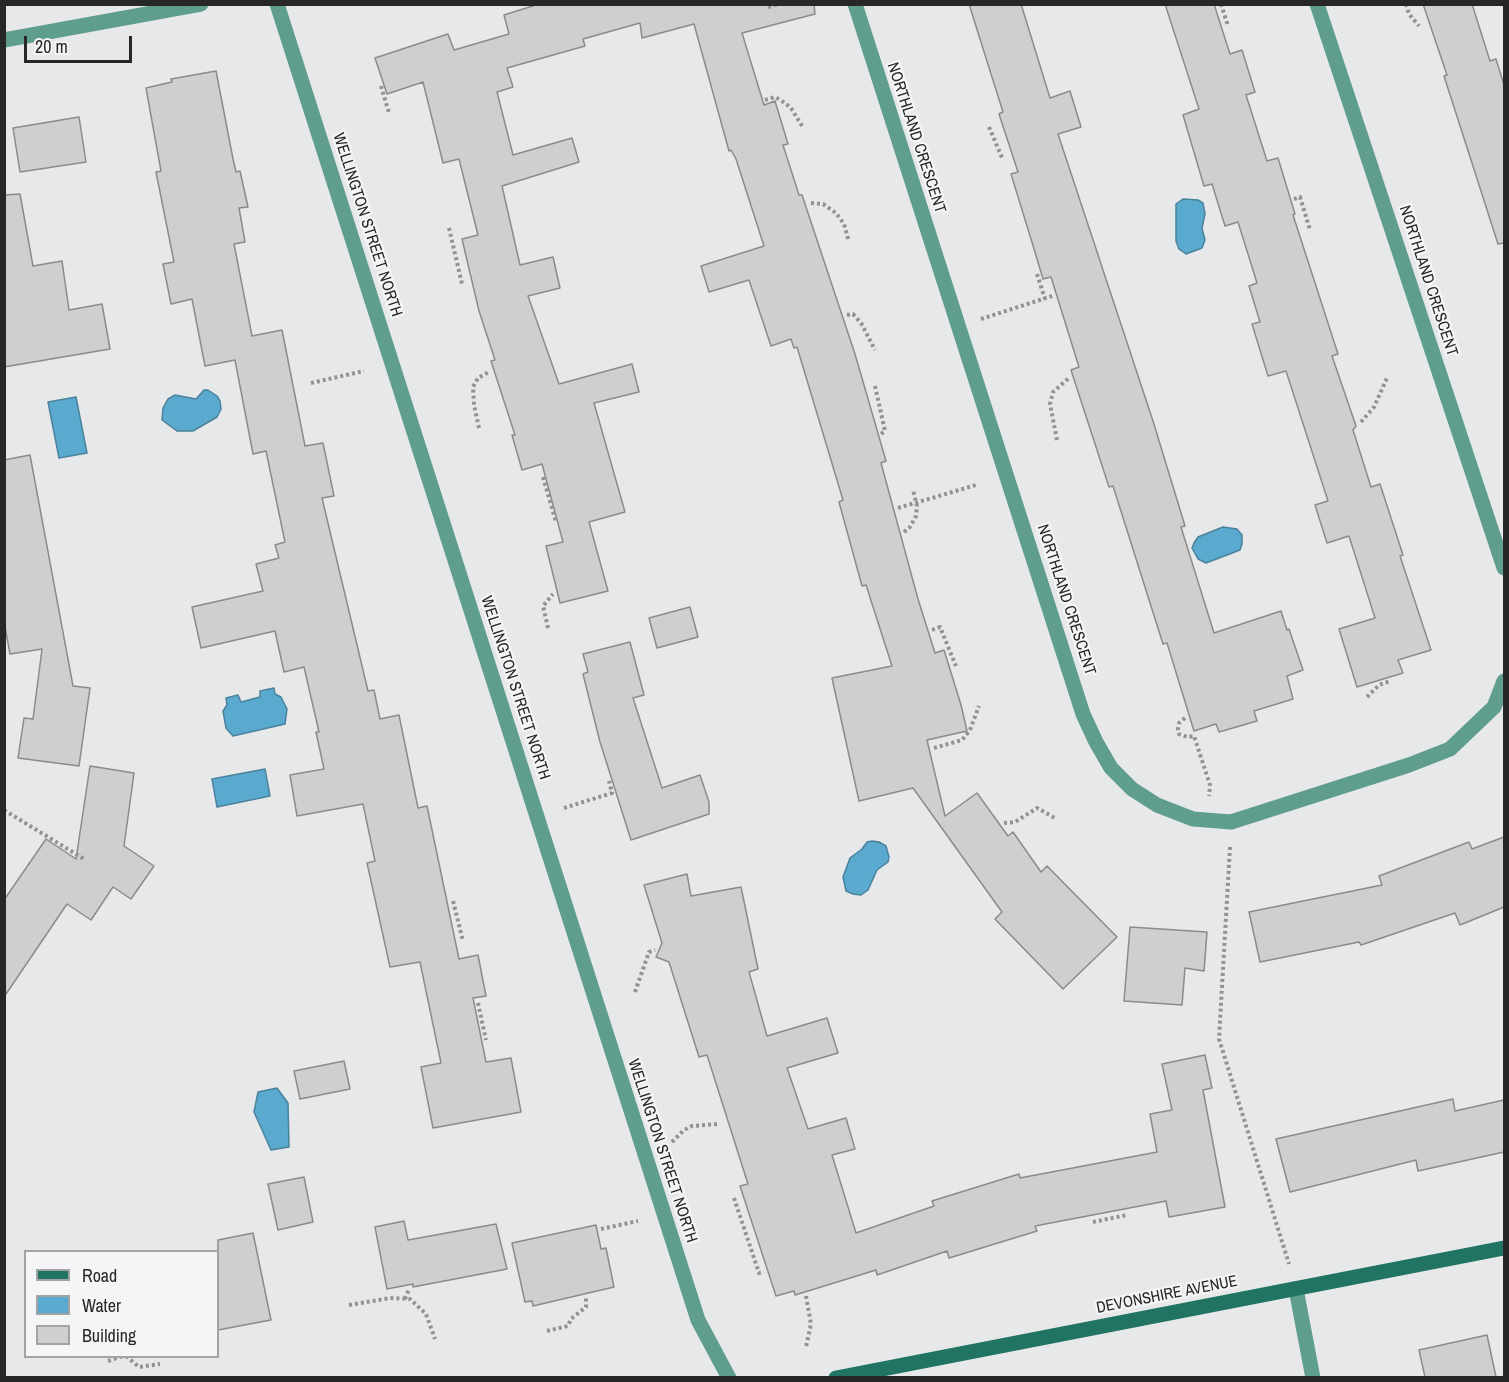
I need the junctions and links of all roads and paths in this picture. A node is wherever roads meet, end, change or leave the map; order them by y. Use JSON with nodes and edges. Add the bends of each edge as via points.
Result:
{"nodes":[{"id":1,"x":201,"y":4,"type":"edge"},
{"id":2,"x":277,"y":4,"type":"edge"},
{"id":3,"x":779,"y":4,"type":"edge"},
{"id":4,"x":855,"y":4,"type":"edge"},
{"id":5,"x":1221,"y":4,"type":"edge"},
{"id":6,"x":1317,"y":4,"type":"edge"},
{"id":7,"x":1406,"y":4,"type":"edge"},
{"id":8,"x":768,"y":7,"type":"dead end"},
{"id":9,"x":1228,"y":26,"type":"dead end"},
{"id":10,"x":1419,"y":26,"type":"dead end"},
{"id":11,"x":4,"y":40,"type":"edge"},
{"id":12,"x":381,"y":86,"type":"dead end"},
{"id":13,"x":765,"y":100,"type":"dead end"},
{"id":14,"x":389,"y":113,"type":"dead end"},
{"id":15,"x":802,"y":126,"type":"dead end"},
{"id":16,"x":989,"y":127,"type":"dead end"},
{"id":17,"x":1003,"y":160,"type":"dead end"},
{"id":18,"x":1294,"y":199,"type":"dead end"},
{"id":19,"x":811,"y":203,"type":"dead end"},
{"id":20,"x":449,"y":228,"type":"dead end"},
{"id":21,"x":1310,"y":230,"type":"dead end"},
{"id":22,"x":849,"y":242,"type":"dead end"},
{"id":23,"x":1037,"y":274,"type":"dead end"},
{"id":24,"x":462,"y":284,"type":"dead end"},
{"id":25,"x":1052,"y":296,"type":"dead end"},
{"id":26,"x":1045,"y":299,"type":"junction"},
{"id":27,"x":847,"y":315,"type":"dead end"},
{"id":28,"x":958,"y":326,"type":"junction"},
{"id":29,"x":875,"y":350,"type":"dead end"},
{"id":30,"x":364,"y":371,"type":"dead end"},
{"id":31,"x":489,"y":372,"type":"dead end"},
{"id":32,"x":1069,"y":378,"type":"dead end"},
{"id":33,"x":1386,"y":378,"type":"dead end"},
{"id":34,"x":311,"y":383,"type":"dead end"},
{"id":35,"x":875,"y":386,"type":"dead end"},
{"id":36,"x":1361,"y":422,"type":"dead end"},
{"id":37,"x":479,"y":428,"type":"dead end"},
{"id":38,"x":881,"y":434,"type":"dead end"},
{"id":39,"x":1058,"y":440,"type":"dead end"},
{"id":40,"x":543,"y":477,"type":"dead end"},
{"id":41,"x":976,"y":485,"type":"dead end"},
{"id":42,"x":913,"y":490,"type":"dead end"},
{"id":43,"x":916,"y":502,"type":"junction"},
{"id":44,"x":898,"y":508,"type":"dead end"},
{"id":45,"x":556,"y":522,"type":"dead end"},
{"id":46,"x":904,"y":532,"type":"dead end"},
{"id":47,"x":1504,"y":568,"type":"edge"},
{"id":48,"x":554,"y":594,"type":"dead end"},
{"id":49,"x":548,"y":628,"type":"dead end"},
{"id":50,"x":932,"y":630,"type":"dead end"},
{"id":51,"x":956,"y":666,"type":"dead end"},
{"id":52,"x":1390,"y":681,"type":"dead end"},
{"id":53,"x":1504,"y":681,"type":"edge"},
{"id":54,"x":1367,"y":696,"type":"dead end"},
{"id":55,"x":979,"y":706,"type":"dead end"},
{"id":56,"x":1185,"y":718,"type":"dead end"},
{"id":57,"x":934,"y":748,"type":"dead end"},
{"id":58,"x":609,"y":781,"type":"dead end"},
{"id":59,"x":564,"y":808,"type":"dead end"},
{"id":60,"x":4,"y":810,"type":"edge"},
{"id":61,"x":1055,"y":818,"type":"dead end"},
{"id":62,"x":1207,"y":820,"type":"junction"},
{"id":63,"x":1231,"y":822,"type":"junction"},
{"id":64,"x":1004,"y":823,"type":"dead end"},
{"id":65,"x":84,"y":859,"type":"dead end"},
{"id":66,"x":453,"y":901,"type":"dead end"},
{"id":67,"x":463,"y":941,"type":"dead end"},
{"id":68,"x":655,"y":950,"type":"dead end"},
{"id":69,"x":635,"y":992,"type":"dead end"},
{"id":70,"x":478,"y":1003,"type":"dead end"},
{"id":71,"x":486,"y":1040,"type":"dead end"},
{"id":72,"x":719,"y":1124,"type":"dead end"},
{"id":73,"x":672,"y":1142,"type":"dead end"},
{"id":74,"x":734,"y":1198,"type":"dead end"},
{"id":75,"x":1127,"y":1215,"type":"dead end"},
{"id":76,"x":638,"y":1221,"type":"dead end"},
{"id":77,"x":1093,"y":1222,"type":"dead end"},
{"id":78,"x":601,"y":1229,"type":"dead end"},
{"id":79,"x":1504,"y":1248,"type":"edge"},
{"id":80,"x":764,"y":1272,"type":"dead end"},
{"id":81,"x":409,"y":1288,"type":"dead end"},
{"id":82,"x":1296,"y":1288,"type":"junction"},
{"id":83,"x":806,"y":1296,"type":"dead end"},
{"id":84,"x":586,"y":1298,"type":"dead end"},
{"id":85,"x":405,"y":1299,"type":"junction"},
{"id":86,"x":349,"y":1305,"type":"dead end"},
{"id":87,"x":547,"y":1331,"type":"dead end"},
{"id":88,"x":435,"y":1339,"type":"dead end"},
{"id":89,"x":806,"y":1347,"type":"dead end"},
{"id":90,"x":118,"y":1358,"type":"edge"},
{"id":91,"x":127,"y":1358,"type":"edge"},
{"id":92,"x":108,"y":1361,"type":"dead end"},
{"id":93,"x":160,"y":1364,"type":"dead end"},
{"id":94,"x":729,"y":1377,"type":"edge"},
{"id":95,"x":836,"y":1377,"type":"edge"},
{"id":96,"x":1313,"y":1377,"type":"edge"}],
"edges":[{"from":1,"to":11,"type":"street"},
{"from":2,"to":94,"type":"street","name":"WELLINGTON STREET NORTH","via":[[698,1320]]},
{"from":3,"to":8,"type":"path"},
{"from":4,"to":28,"type":"street","name":"NORTHLAND CRESCENT"},
{"from":5,"to":9,"type":"path"},
{"from":6,"to":47,"type":"street","name":"NORTHLAND CRESCENT"},
{"from":7,"to":10,"type":"path"},
{"from":12,"to":14,"type":"path"},
{"from":13,"to":15,"type":"path","via":[[776,97],[785,103]]},
{"from":16,"to":17,"type":"path"},
{"from":18,"to":21,"type":"path","via":[[1300,197]]},
{"from":19,"to":22,"type":"path","via":[[824,204],[836,213]]},
{"from":20,"to":24,"type":"path"},
{"from":23,"to":26,"type":"path"},
{"from":25,"to":26,"type":"path"},
{"from":26,"to":28,"type":"path"},
{"from":27,"to":29,"type":"path","via":[[853,314],[861,323]]},
{"from":28,"to":62,"type":"street","name":"NORTHLAND CRESCENT","via":[[1083,714],[1096,742],[1111,768],[1132,789],[1157,805],[1193,819]]},
{"from":30,"to":34,"type":"path"},
{"from":31,"to":37,"type":"path","via":[[478,378],[473,387]]},
{"from":32,"to":39,"type":"path","via":[[1053,392],[1050,404]]},
{"from":33,"to":36,"type":"path","via":[[1374,406]]},
{"from":35,"to":38,"type":"path","via":[[885,431]]},
{"from":40,"to":45,"type":"path"},
{"from":41,"to":43,"type":"path"},
{"from":42,"to":43,"type":"path"},
{"from":43,"to":44,"type":"path"},
{"from":43,"to":46,"type":"path","via":[[916,516]]},
{"from":48,"to":49,"type":"path","via":[[543,606]]},
{"from":50,"to":51,"type":"path","via":[[940,627]]},
{"from":52,"to":54,"type":"path"},
{"from":53,"to":63,"type":"street","name":"NORTHLAND CRESCENT","via":[[1494,707],[1449,749]]},
{"from":55,"to":57,"type":"path","via":[[962,740]]},
{"from":56,"to":62,"type":"path","via":[[1179,723],[1179,734],[1194,736],[1210,785]]},
{"from":58,"to":59,"type":"path","via":[[612,793]]},
{"from":60,"to":65,"type":"path"},
{"from":61,"to":64,"type":"path","via":[[1037,808],[1015,822]]},
{"from":62,"to":63,"type":"street","name":"NORTHLAND CRESCENT"},
{"from":63,"to":82,"type":"path","via":[[1219,1040]]},
{"from":66,"to":67,"type":"path"},
{"from":68,"to":69,"type":"path","via":[[649,952]]},
{"from":70,"to":71,"type":"path"},
{"from":72,"to":73,"type":"path","via":[[692,1126]]},
{"from":74,"to":80,"type":"path","via":[[759,1273]]},
{"from":75,"to":77,"type":"path"},
{"from":76,"to":78,"type":"path"},
{"from":79,"to":82,"type":"main road","name":"DEVONSHIRE AVENUE"},
{"from":81,"to":85,"type":"path"},
{"from":82,"to":95,"type":"main road","name":"DEVONSHIRE AVENUE"},
{"from":82,"to":96,"type":"street"},
{"from":83,"to":89,"type":"path","via":[[811,1324]]},
{"from":84,"to":87,"type":"path","via":[[586,1307],[568,1326]]},
{"from":85,"to":86,"type":"path"},
{"from":85,"to":88,"type":"path","via":[[426,1314]]},
{"from":90,"to":92,"type":"path"},
{"from":91,"to":93,"type":"path","via":[[139,1367]]}]}
